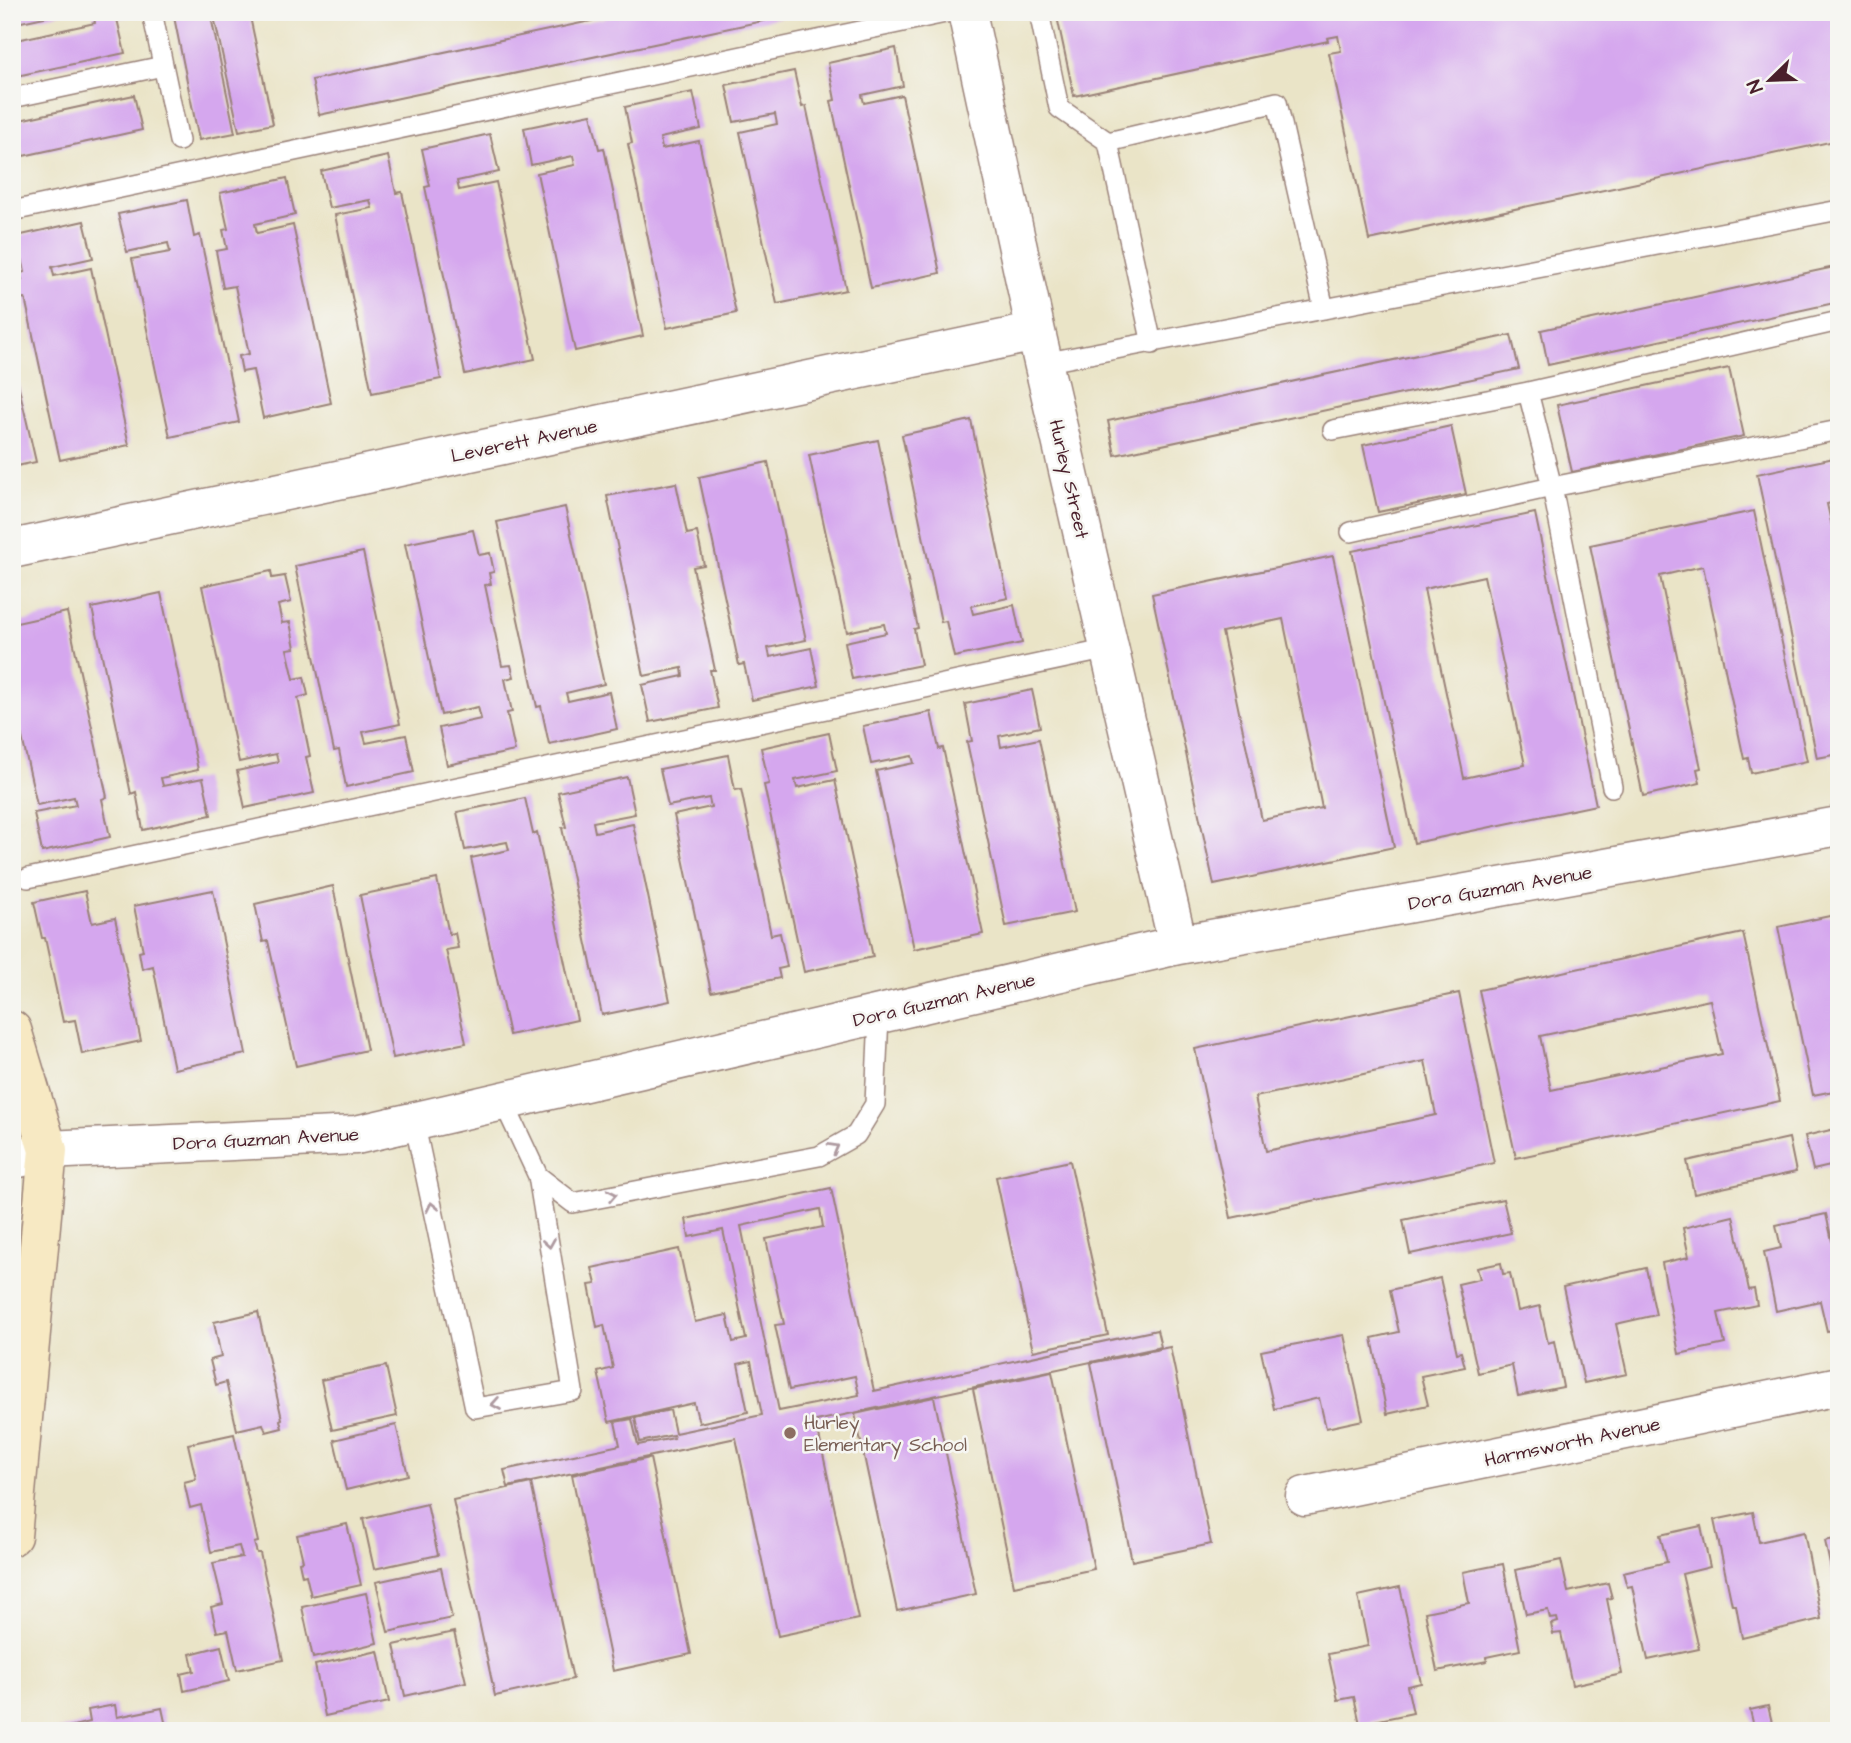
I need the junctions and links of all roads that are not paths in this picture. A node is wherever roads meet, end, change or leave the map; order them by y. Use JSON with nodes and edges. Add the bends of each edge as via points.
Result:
{"nodes":[{"id":1,"x":152,"y":12,"type":"edge"},
{"id":2,"x":950,"y":12,"type":"edge"},
{"id":3,"x":967,"y":12,"type":"edge"},
{"id":4,"x":1039,"y":12,"type":"edge"},
{"id":5,"x":163,"y":66,"type":"junction"},
{"id":6,"x":12,"y":98,"type":"edge"},
{"id":7,"x":179,"y":141,"type":"dead end"},
{"id":8,"x":1108,"y":142,"type":"junction"},
{"id":9,"x":12,"y":211,"type":"edge"},
{"id":10,"x":1839,"y":213,"type":"edge"},
{"id":11,"x":1324,"y":309,"type":"junction"},
{"id":12,"x":1839,"y":321,"type":"edge"},
{"id":13,"x":1152,"y":344,"type":"junction"},
{"id":14,"x":1039,"y":347,"type":"junction"},
{"id":15,"x":1528,"y":392,"type":"junction"},
{"id":16,"x":1333,"y":430,"type":"dead end"},
{"id":17,"x":1839,"y":430,"type":"edge"},
{"id":18,"x":1552,"y":487,"type":"junction"},
{"id":19,"x":1351,"y":532,"type":"dead end"},
{"id":20,"x":12,"y":549,"type":"edge"},
{"id":21,"x":1109,"y":649,"type":"junction"},
{"id":22,"x":1612,"y":787,"type":"dead end"},
{"id":23,"x":1839,"y":826,"type":"edge"},
{"id":24,"x":28,"y":878,"type":"dead end"},
{"id":25,"x":1178,"y":945,"type":"junction"},
{"id":26,"x":879,"y":1014,"type":"junction"},
{"id":27,"x":12,"y":1030,"type":"edge"},
{"id":28,"x":503,"y":1101,"type":"junction"},
{"id":29,"x":414,"y":1121,"type":"junction"},
{"id":30,"x":48,"y":1150,"type":"junction"},
{"id":31,"x":12,"y":1160,"type":"edge"},
{"id":32,"x":538,"y":1176,"type":"junction"},
{"id":33,"x":1839,"y":1386,"type":"edge"},
{"id":34,"x":1305,"y":1496,"type":"dead end"},
{"id":35,"x":12,"y":1536,"type":"edge"}],
"edges":[{"from":1,"to":5,"type":"lane"},
{"from":2,"to":9,"type":"lane"},
{"from":3,"to":14,"type":"street","name":"Hurley Street"},
{"from":4,"to":8,"type":"lane","via":[[1059,108]]},
{"from":5,"to":6,"type":"lane"},
{"from":5,"to":7,"type":"lane"},
{"from":8,"to":11,"type":"lane","via":[[1278,102]]},
{"from":8,"to":13,"type":"lane"},
{"from":10,"to":11,"type":"lane"},
{"from":11,"to":13,"type":"lane"},
{"from":12,"to":15,"type":"lane"},
{"from":13,"to":14,"type":"lane"},
{"from":14,"to":20,"type":"street","name":"Leverett Avenue"},
{"from":14,"to":21,"type":"street","name":"Hurley Street"},
{"from":15,"to":16,"type":"lane"},
{"from":15,"to":18,"type":"lane"},
{"from":17,"to":18,"type":"lane"},
{"from":18,"to":19,"type":"lane"},
{"from":18,"to":22,"type":"lane"},
{"from":21,"to":24,"type":"lane"},
{"from":21,"to":25,"type":"street","name":"Hurley Street"},
{"from":23,"to":25,"type":"street","name":"Dora Guzman Avenue"},
{"from":25,"to":26,"type":"street","name":"Dora Guzman Avenue"},
{"from":26,"to":28,"type":"street","name":"Dora Guzman Avenue"},
{"from":32,"to":26,"type":"lane","one_way":true,"via":[[573,1203],[819,1156],[856,1135],[875,1104]]},
{"from":27,"to":30,"type":"street"},
{"from":28,"to":29,"type":"street","name":"Dora Guzman Avenue"},
{"from":28,"to":32,"type":"lane"},
{"from":29,"to":30,"type":"street","name":"Dora Guzman Avenue","via":[[356,1135]]},
{"from":32,"to":29,"type":"lane","one_way":true,"via":[[573,1391],[475,1408]]},
{"from":30,"to":31,"type":"street","name":"Dora Guzman Avenue"},
{"from":30,"to":35,"type":"street"},
{"from":33,"to":34,"type":"street","name":"Harmsworth Avenue"}]}
